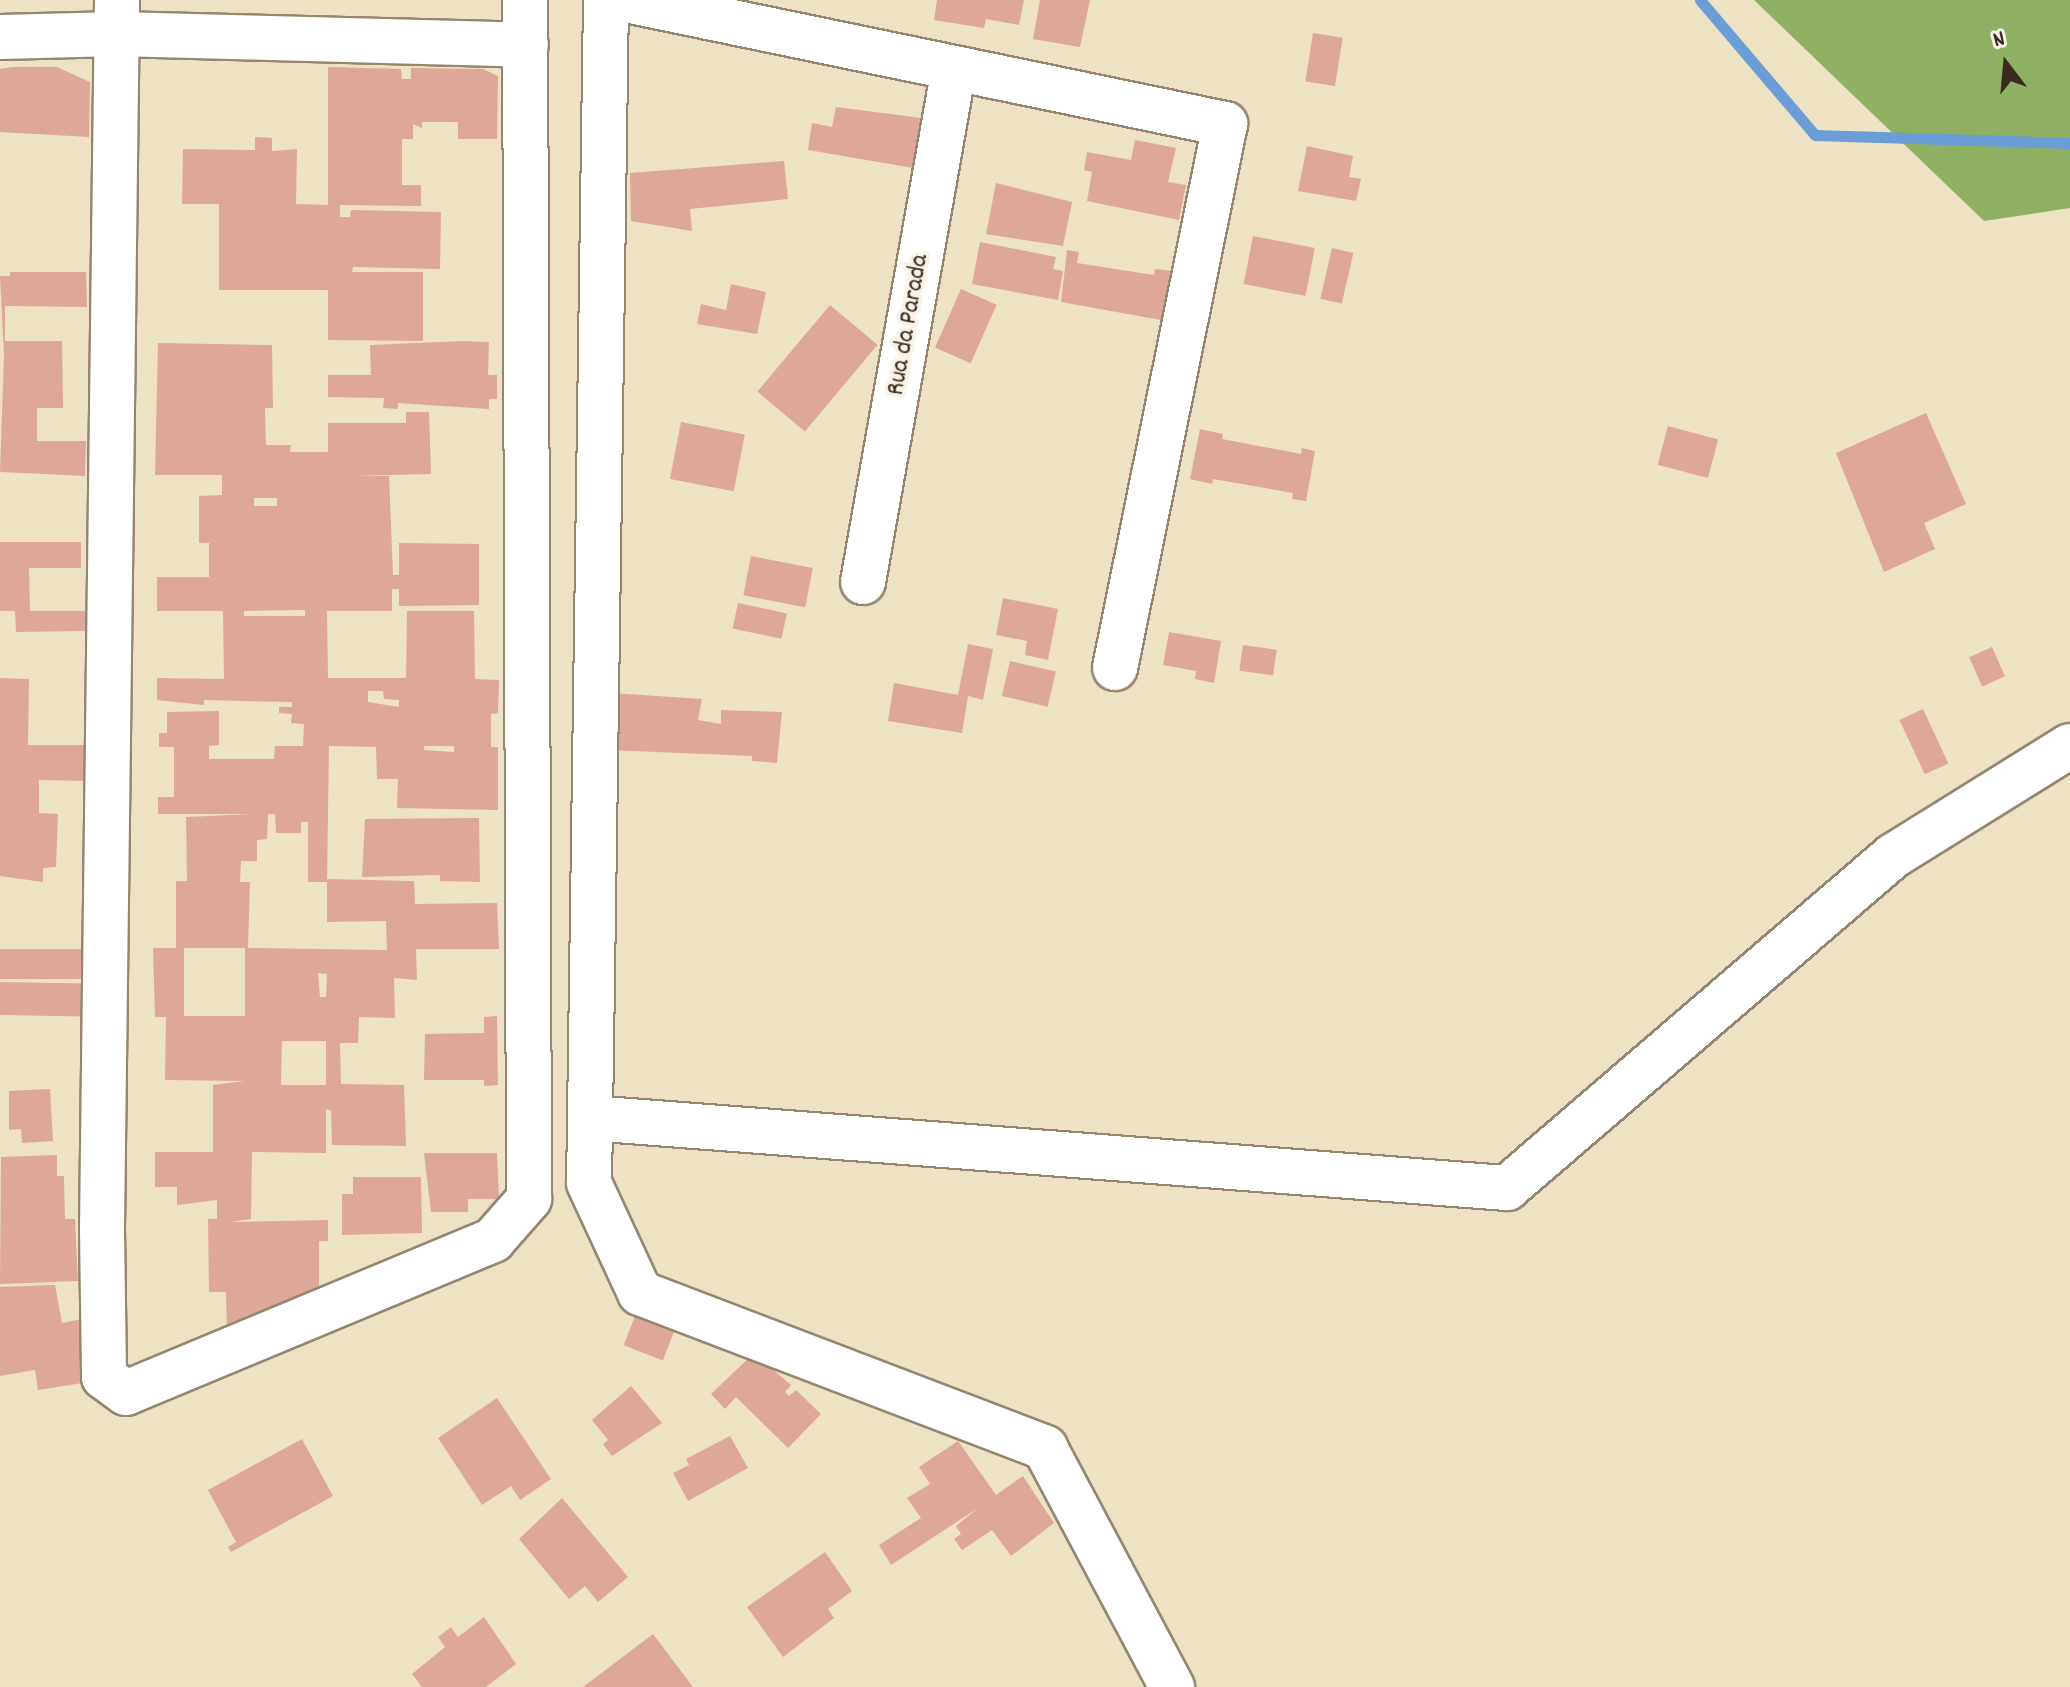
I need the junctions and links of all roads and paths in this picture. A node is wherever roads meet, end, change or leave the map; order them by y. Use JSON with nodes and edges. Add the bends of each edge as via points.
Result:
{"nodes":[{"id":1,"x":525,"y":0,"type":"edge"},
{"id":2,"x":606,"y":0,"type":"edge"},
{"id":3,"x":626,"y":0,"type":"edge"},
{"id":4,"x":117,"y":17,"type":"edge"},
{"id":5,"x":0,"y":37,"type":"edge"},
{"id":6,"x":526,"y":45,"type":"junction"},
{"id":7,"x":954,"y":68,"type":"junction"},
{"id":8,"x":863,"y":582,"type":"dead end"},
{"id":9,"x":1115,"y":668,"type":"dead end"},
{"id":10,"x":2070,"y":746,"type":"edge"},
{"id":11,"x":590,"y":1118,"type":"junction"},
{"id":12,"x":1172,"y":1687,"type":"edge"}],
"edges":[{"from":1,"to":6,"type":"street"},
{"from":2,"to":11,"type":"street"},
{"from":3,"to":7,"type":"street"},
{"from":4,"to":5,"type":"street"},
{"from":4,"to":6,"type":"street"},
{"from":4,"to":6,"type":"street","via":[[102,1230],[104,1377],[126,1393],[493,1240],[529,1199]]},
{"from":7,"to":8,"type":"street","name":"Rua da Parada"},
{"from":7,"to":9,"type":"street","via":[[1225,124]]},
{"from":10,"to":11,"type":"street","via":[[1893,856],[1507,1188]]},
{"from":11,"to":12,"type":"street","via":[[589,1183],[640,1293],[1045,1448]]}]}
